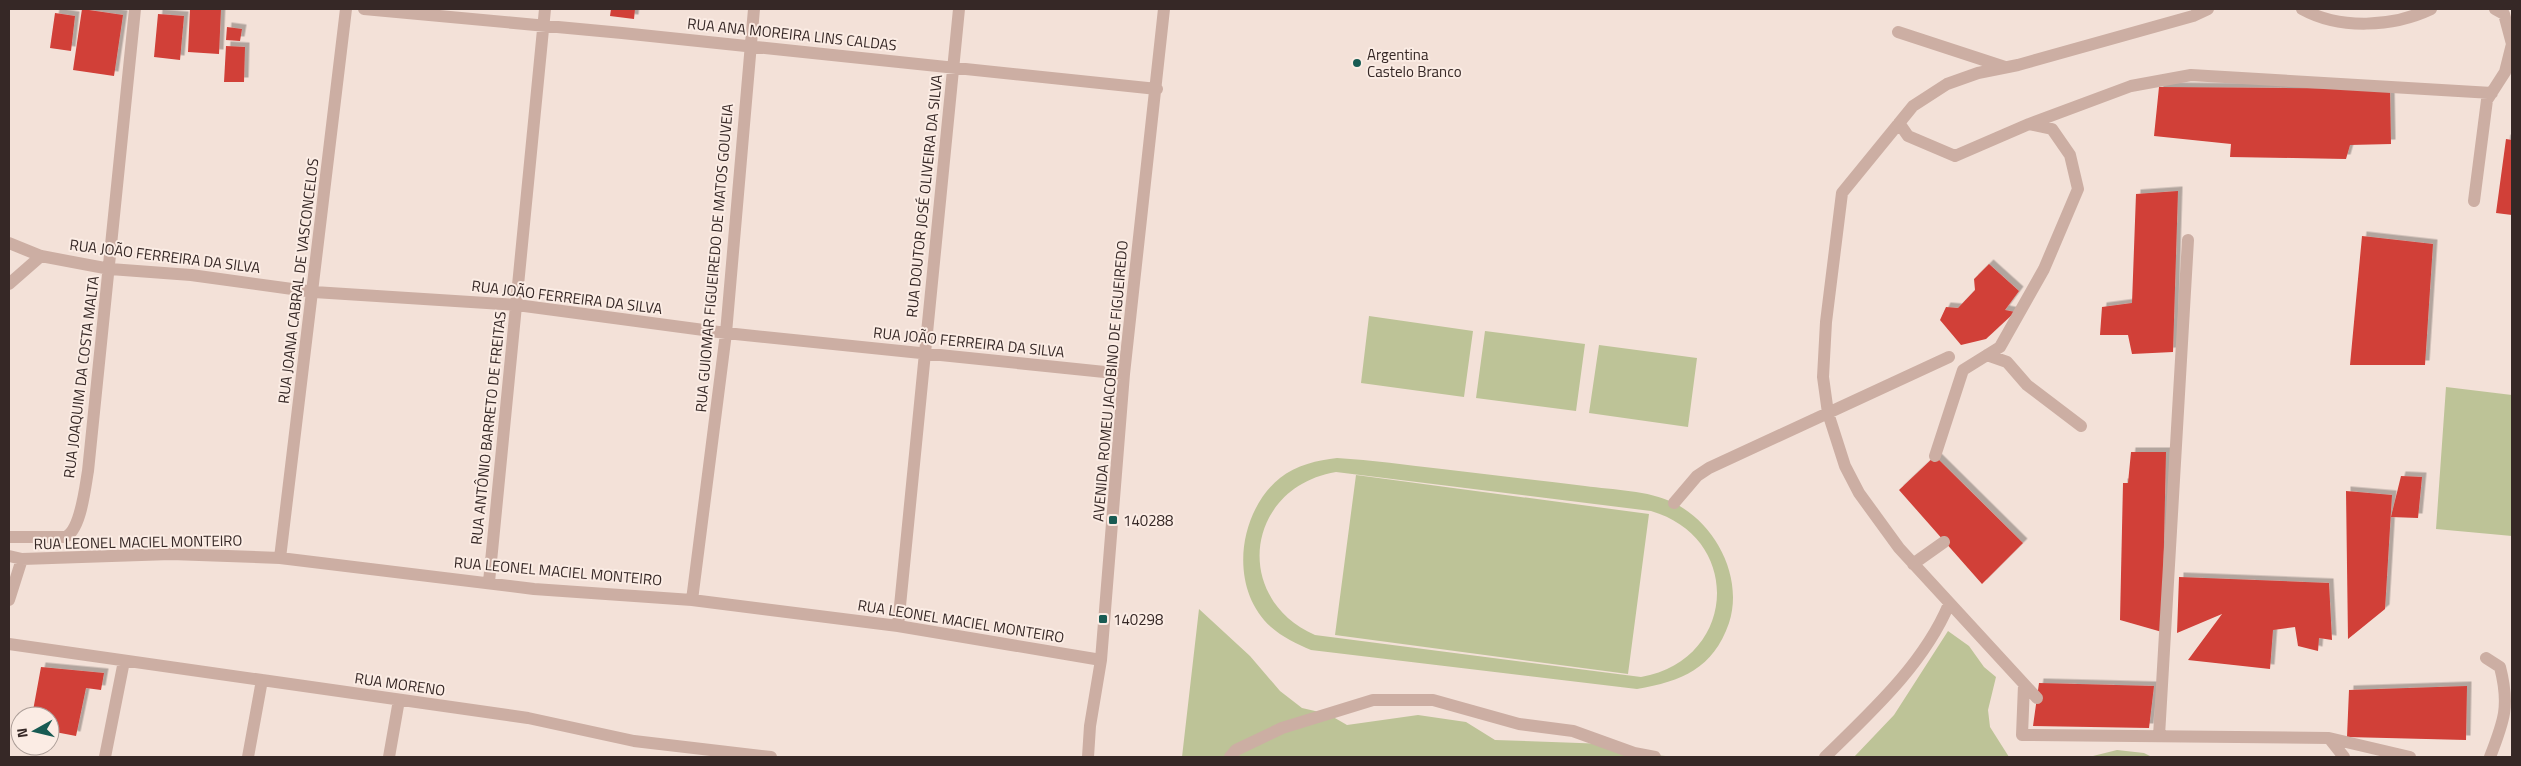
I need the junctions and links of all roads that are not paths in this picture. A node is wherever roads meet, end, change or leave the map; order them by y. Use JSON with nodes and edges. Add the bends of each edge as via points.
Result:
{"nodes":[{"id":1,"x":135,"y":9,"type":"edge"},
{"id":2,"x":346,"y":9,"type":"edge"},
{"id":3,"x":364,"y":9,"type":"edge"},
{"id":4,"x":545,"y":9,"type":"edge"},
{"id":5,"x":754,"y":9,"type":"edge"},
{"id":6,"x":959,"y":9,"type":"edge"},
{"id":7,"x":1164,"y":9,"type":"edge"},
{"id":8,"x":2208,"y":9,"type":"edge"},
{"id":9,"x":2302,"y":9,"type":"edge"},
{"id":10,"x":2432,"y":9,"type":"edge"},
{"id":11,"x":2495,"y":9,"type":"edge"},
{"id":12,"x":544,"y":25,"type":"junction"},
{"id":13,"x":1898,"y":32,"type":"dead end"},
{"id":14,"x":2512,"y":44,"type":"edge"},
{"id":15,"x":749,"y":47,"type":"junction"},
{"id":16,"x":954,"y":68,"type":"junction"},
{"id":17,"x":2005,"y":68,"type":"junction"},
{"id":18,"x":1156,"y":89,"type":"junction"},
{"id":19,"x":2492,"y":93,"type":"junction"},
{"id":20,"x":1899,"y":123,"type":"junction"},
{"id":21,"x":2029,"y":124,"type":"junction"},
{"id":22,"x":2474,"y":201,"type":"dead end"},
{"id":23,"x":2188,"y":240,"type":"dead end"},
{"id":24,"x":9,"y":244,"type":"edge"},
{"id":25,"x":41,"y":256,"type":"junction"},
{"id":26,"x":110,"y":269,"type":"junction"},
{"id":27,"x":9,"y":284,"type":"edge"},
{"id":28,"x":314,"y":292,"type":"junction"},
{"id":29,"x":517,"y":305,"type":"junction"},
{"id":30,"x":726,"y":333,"type":"junction"},
{"id":31,"x":924,"y":353,"type":"junction"},
{"id":32,"x":1987,"y":356,"type":"junction"},
{"id":33,"x":1949,"y":357,"type":"dead end"},
{"id":34,"x":1124,"y":374,"type":"junction"},
{"id":35,"x":1828,"y":413,"type":"junction"},
{"id":36,"x":2081,"y":426,"type":"dead end"},
{"id":37,"x":1935,"y":456,"type":"dead end"},
{"id":38,"x":1674,"y":503,"type":"dead end"},
{"id":39,"x":9,"y":536,"type":"edge"},
{"id":40,"x":1944,"y":542,"type":"dead end"},
{"id":41,"x":9,"y":556,"type":"edge"},
{"id":42,"x":280,"y":558,"type":"junction"},
{"id":43,"x":22,"y":559,"type":"junction"},
{"id":44,"x":1913,"y":564,"type":"junction"},
{"id":45,"x":489,"y":582,"type":"junction"},
{"id":46,"x":9,"y":600,"type":"edge"},
{"id":47,"x":692,"y":600,"type":"junction"},
{"id":48,"x":1949,"y":604,"type":"junction"},
{"id":49,"x":898,"y":626,"type":"junction"},
{"id":50,"x":9,"y":644,"type":"edge"},
{"id":51,"x":2486,"y":658,"type":"dead end"},
{"id":52,"x":124,"y":660,"type":"junction"},
{"id":53,"x":1101,"y":660,"type":"junction"},
{"id":54,"x":262,"y":680,"type":"junction"},
{"id":55,"x":2024,"y":685,"type":"junction"},
{"id":56,"x":2037,"y":698,"type":"dead end"},
{"id":57,"x":399,"y":700,"type":"junction"},
{"id":58,"x":2159,"y":736,"type":"junction"},
{"id":59,"x":2329,"y":738,"type":"junction"},
{"id":60,"x":662,"y":751,"type":"edge"},
{"id":61,"x":105,"y":757,"type":"edge"},
{"id":62,"x":248,"y":757,"type":"edge"},
{"id":63,"x":389,"y":757,"type":"edge"},
{"id":64,"x":771,"y":757,"type":"edge"},
{"id":65,"x":1088,"y":757,"type":"edge"},
{"id":66,"x":1230,"y":757,"type":"edge"},
{"id":67,"x":1655,"y":757,"type":"edge"},
{"id":68,"x":1825,"y":757,"type":"edge"},
{"id":69,"x":2344,"y":757,"type":"edge"},
{"id":70,"x":2410,"y":757,"type":"edge"},
{"id":71,"x":2490,"y":757,"type":"edge"}],
"edges":[{"from":1,"to":26,"type":"street","name":"RUA JOAQUIM DA COSTA MALTA"},
{"from":2,"to":28,"type":"street","name":"RUA JOANA CABRAL DE VASCONCELOS"},
{"from":3,"to":12,"type":"street","name":"RUA ANA MOREIRA LINS CALDAS"},
{"from":4,"to":12,"type":"street","name":"RUA ANTÔNIO BARRETO DE FREITAS"},
{"from":5,"to":15,"type":"street","name":"RUA GUIOMAR FIGUEIREDO DE MATOS GOUVEIA"},
{"from":6,"to":16,"type":"street","name":"RUA DOUTOR JOSÉ OLIVEIRA DA SILVA"},
{"from":7,"to":18,"type":"street","name":"AVENIDA ROMEU JACOBINO DE FIGUEIREDO"},
{"from":8,"to":17,"type":"street","via":[[2193,16]]},
{"from":9,"to":10,"type":"street","via":[[2319,18],[2352,24],[2387,21]]},
{"from":11,"to":14,"type":"street","via":[[2504,14]]},
{"from":12,"to":15,"type":"street","name":"RUA ANA MOREIRA LINS CALDAS"},
{"from":12,"to":29,"type":"street","name":"RUA ANTÔNIO BARRETO DE FREITAS"},
{"from":13,"to":17,"type":"street"},
{"from":14,"to":19,"type":"street","via":[[2506,72]]},
{"from":15,"to":16,"type":"street","name":"RUA ANA MOREIRA LINS CALDAS"},
{"from":15,"to":30,"type":"street","name":"RUA GUIOMAR FIGUEIREDO DE MATOS GOUVEIA"},
{"from":16,"to":18,"type":"street","name":"RUA ANA MOREIRA LINS CALDAS"},
{"from":16,"to":31,"type":"street","name":"RUA DOUTOR JOSÉ OLIVEIRA DA SILVA"},
{"from":17,"to":20,"type":"street","via":[[1947,84],[1912,106]]},
{"from":18,"to":34,"type":"street","name":"AVENIDA ROMEU JACOBINO DE FIGUEIREDO"},
{"from":19,"to":21,"type":"street","via":[[2191,76],[2131,86]]},
{"from":19,"to":22,"type":"street","via":[[2487,100]]},
{"from":20,"to":21,"type":"street","via":[[1908,136],[1955,156]]},
{"from":20,"to":35,"type":"street","via":[[1842,193],[1823,350]]},
{"from":21,"to":32,"type":"street","via":[[2052,129],[2070,155],[2078,189],[2044,269],[2000,347]]},
{"from":23,"to":58,"type":"street"},
{"from":24,"to":25,"type":"street","name":"RUA JOÃO FERREIRA DA SILVA"},
{"from":25,"to":26,"type":"street","name":"RUA JOÃO FERREIRA DA SILVA"},
{"from":25,"to":27,"type":"street"},
{"from":26,"to":28,"type":"street","name":"RUA JOÃO FERREIRA DA SILVA","via":[[191,275]]},
{"from":26,"to":39,"type":"street","name":"RUA JOAQUIM DA COSTA MALTA","via":[[88,471],[76,525],[65,537]]},
{"from":28,"to":29,"type":"street","name":"RUA JOÃO FERREIRA DA SILVA"},
{"from":28,"to":42,"type":"street","name":"RUA JOANA CABRAL DE VASCONCELOS"},
{"from":29,"to":30,"type":"street","name":"RUA JOÃO FERREIRA DA SILVA"},
{"from":29,"to":45,"type":"street","name":"RUA ANTÔNIO BARRETO DE FREITAS"},
{"from":30,"to":31,"type":"street","name":"RUA JOÃO FERREIRA DA SILVA"},
{"from":30,"to":47,"type":"street","name":"RUA GUIOMAR FIGUEIREDO DE MATOS GOUVEIA"},
{"from":31,"to":34,"type":"street","name":"RUA JOÃO FERREIRA DA SILVA"},
{"from":31,"to":49,"type":"street","name":"RUA DOUTOR JOSÉ OLIVEIRA DA SILVA"},
{"from":32,"to":36,"type":"street","via":[[2007,362],[2027,385]]},
{"from":32,"to":37,"type":"street","via":[[1963,370]]},
{"from":33,"to":35,"type":"street"},
{"from":34,"to":53,"type":"street","name":"AVENIDA ROMEU JACOBINO DE FIGUEIREDO"},
{"from":35,"to":38,"type":"street","via":[[1709,468],[1697,476]]},
{"from":35,"to":44,"type":"street","via":[[1845,466],[1859,493]]},
{"from":40,"to":44,"type":"street"},
{"from":41,"to":43,"type":"street","name":"RUA LEONEL MACIEL MONTEIRO"},
{"from":42,"to":43,"type":"street","name":"RUA LEONEL MACIEL MONTEIRO","via":[[171,554]]},
{"from":42,"to":45,"type":"street","name":"RUA LEONEL MACIEL MONTEIRO"},
{"from":43,"to":46,"type":"street"},
{"from":44,"to":48,"type":"street"},
{"from":45,"to":47,"type":"street","name":"RUA LEONEL MACIEL MONTEIRO"},
{"from":47,"to":49,"type":"street","name":"RUA LEONEL MACIEL MONTEIRO"},
{"from":48,"to":55,"type":"street"},
{"from":48,"to":68,"type":"street","via":[[1940,625],[1916,661]]},
{"from":49,"to":53,"type":"street","name":"RUA LEONEL MACIEL MONTEIRO"},
{"from":50,"to":52,"type":"street","name":"RUA MORENO"},
{"from":51,"to":71,"type":"street","via":[[2500,667],[2506,692],[2504,720]]},
{"from":52,"to":54,"type":"street","name":"RUA MORENO"},
{"from":52,"to":61,"type":"street"},
{"from":53,"to":65,"type":"street","name":"AVENIDA ROMEU JACOBINO DE FIGUEIREDO"},
{"from":54,"to":57,"type":"street","name":"RUA MORENO"},
{"from":54,"to":62,"type":"street"},
{"from":55,"to":56,"type":"street"},
{"from":55,"to":58,"type":"street","via":[[2022,735]]},
{"from":57,"to":60,"type":"street","name":"RUA MORENO","via":[[528,718],[634,741]]},
{"from":57,"to":63,"type":"street"},
{"from":58,"to":59,"type":"street"},
{"from":59,"to":69,"type":"street"},
{"from":59,"to":70,"type":"street"},
{"from":60,"to":64,"type":"street","name":"RUA MORENO"},
{"from":66,"to":67,"type":"street","via":[[1236,750],[1282,728],[1373,700],[1433,700],[1519,724],[1574,731],[1634,753]]}]}
